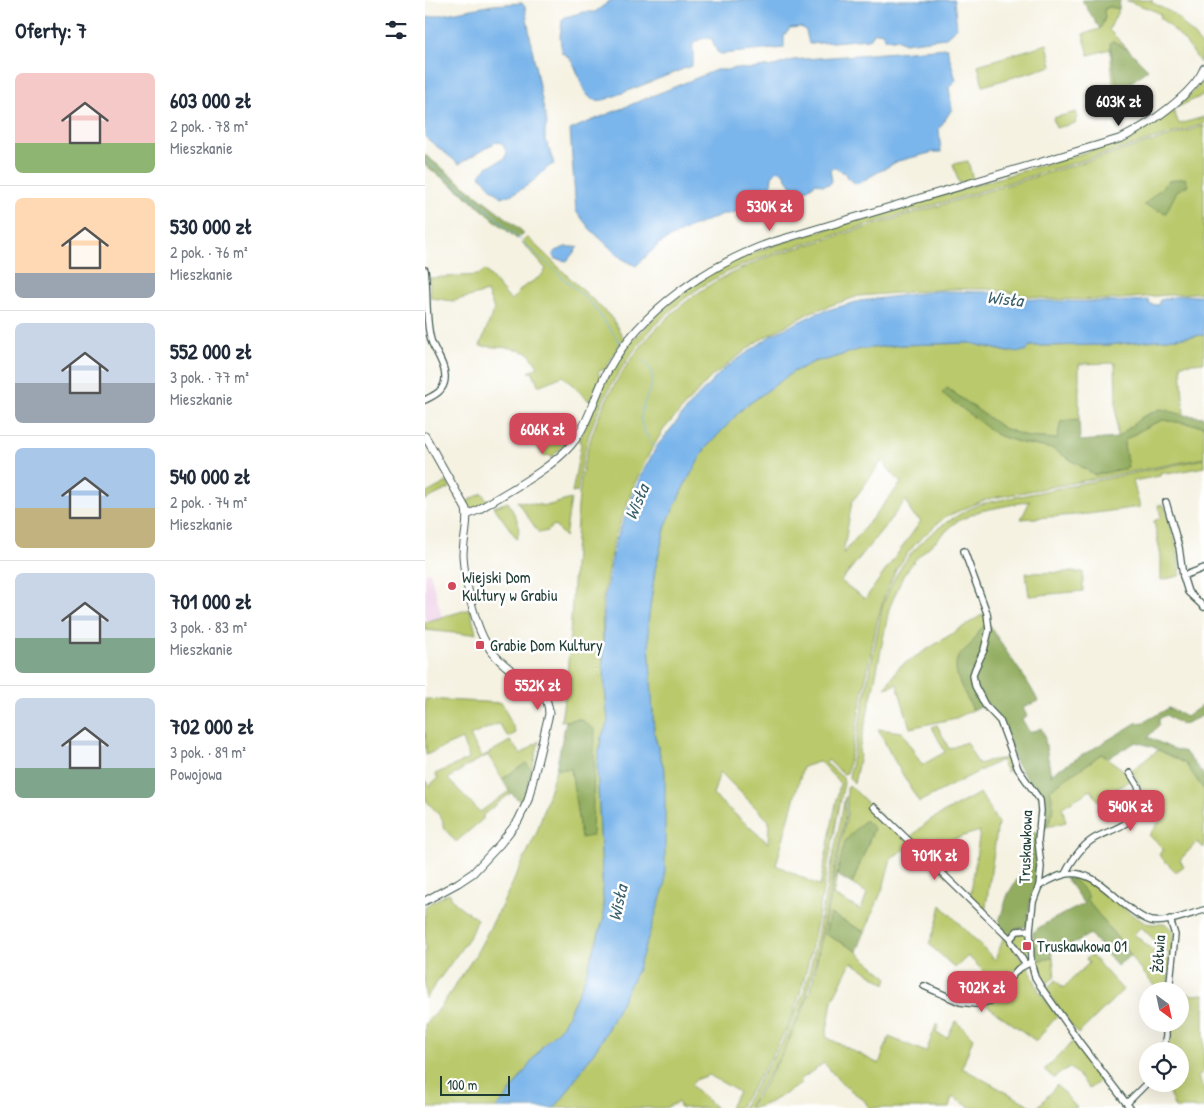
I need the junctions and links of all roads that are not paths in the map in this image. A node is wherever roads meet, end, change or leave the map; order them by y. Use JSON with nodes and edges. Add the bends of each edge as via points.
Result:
{"nodes":[{"id":1,"x":1204,"y":68,"type":"edge"},
{"id":2,"x":425,"y":270,"type":"edge"},
{"id":3,"x":425,"y":400,"type":"edge"},
{"id":4,"x":425,"y":436,"type":"edge"},
{"id":5,"x":1166,"y":502,"type":"dead end"},
{"id":6,"x":467,"y":515,"type":"junction"},
{"id":7,"x":963,"y":551,"type":"dead end"},
{"id":8,"x":1204,"y":568,"type":"edge"},
{"id":9,"x":1183,"y":576,"type":"junction"},
{"id":10,"x":1204,"y":607,"type":"edge"},
{"id":11,"x":1130,"y":773,"type":"dead end"},
{"id":12,"x":874,"y":808,"type":"dead end"},
{"id":13,"x":1065,"y":874,"type":"junction"},
{"id":14,"x":1039,"y":886,"type":"junction"},
{"id":15,"x":425,"y":901,"type":"edge"},
{"id":16,"x":1204,"y":910,"type":"edge"},
{"id":17,"x":1170,"y":919,"type":"junction"},
{"id":18,"x":1030,"y":930,"type":"junction"},
{"id":19,"x":1010,"y":939,"type":"junction"},
{"id":20,"x":1028,"y":963,"type":"junction"},
{"id":21,"x":1170,"y":982,"type":"edge"},
{"id":22,"x":924,"y":986,"type":"dead end"},
{"id":23,"x":1140,"y":1092,"type":"edge"},
{"id":24,"x":1128,"y":1106,"type":"edge"}],
"edges":[{"from":1,"to":6,"type":"street","via":[[1193,85],[1165,110],[1122,138],[779,240],[706,273],[667,302],[621,348],[583,425],[566,450],[551,463]]},
{"from":2,"to":3,"type":"street","via":[[430,336],[445,379],[439,392]]},
{"from":4,"to":6,"type":"street"},
{"from":5,"to":9,"type":"street","via":[[1179,547]]},
{"from":6,"to":15,"type":"street","via":[[464,564],[482,635],[489,649],[501,661],[542,691],[549,717],[527,800],[518,821],[476,870]]},
{"from":7,"to":14,"type":"street","name":"Truskawkowa","via":[[987,613],[989,630],[973,680],[985,705],[1000,721],[1017,769],[1040,800]]},
{"from":8,"to":9,"type":"street"},
{"from":9,"to":10,"type":"street","via":[[1188,592]]},
{"from":11,"to":13,"type":"street","via":[[1142,800],[1136,813],[1123,826],[1095,838],[1082,849]]},
{"from":12,"to":19,"type":"street"},
{"from":13,"to":14,"type":"street"},
{"from":13,"to":17,"type":"street","via":[[1084,874],[1149,921]]},
{"from":14,"to":18,"type":"street","name":"Truskawkowa","via":[[1033,902]]},
{"from":16,"to":17,"type":"street"},
{"from":17,"to":21,"type":"street","name":"Żółwia","via":[[1175,935]]},
{"from":18,"to":19,"type":"street","via":[[1017,931]]},
{"from":18,"to":20,"type":"street","name":"Truskawkowa"},
{"from":19,"to":20,"type":"street"},
{"from":20,"to":22,"type":"street","via":[[1018,969],[990,1001],[975,1004],[959,1002]]},
{"from":20,"to":24,"type":"street","name":"Truskawkowa","via":[[1041,988]]},
{"from":23,"to":24,"type":"street"}]}
